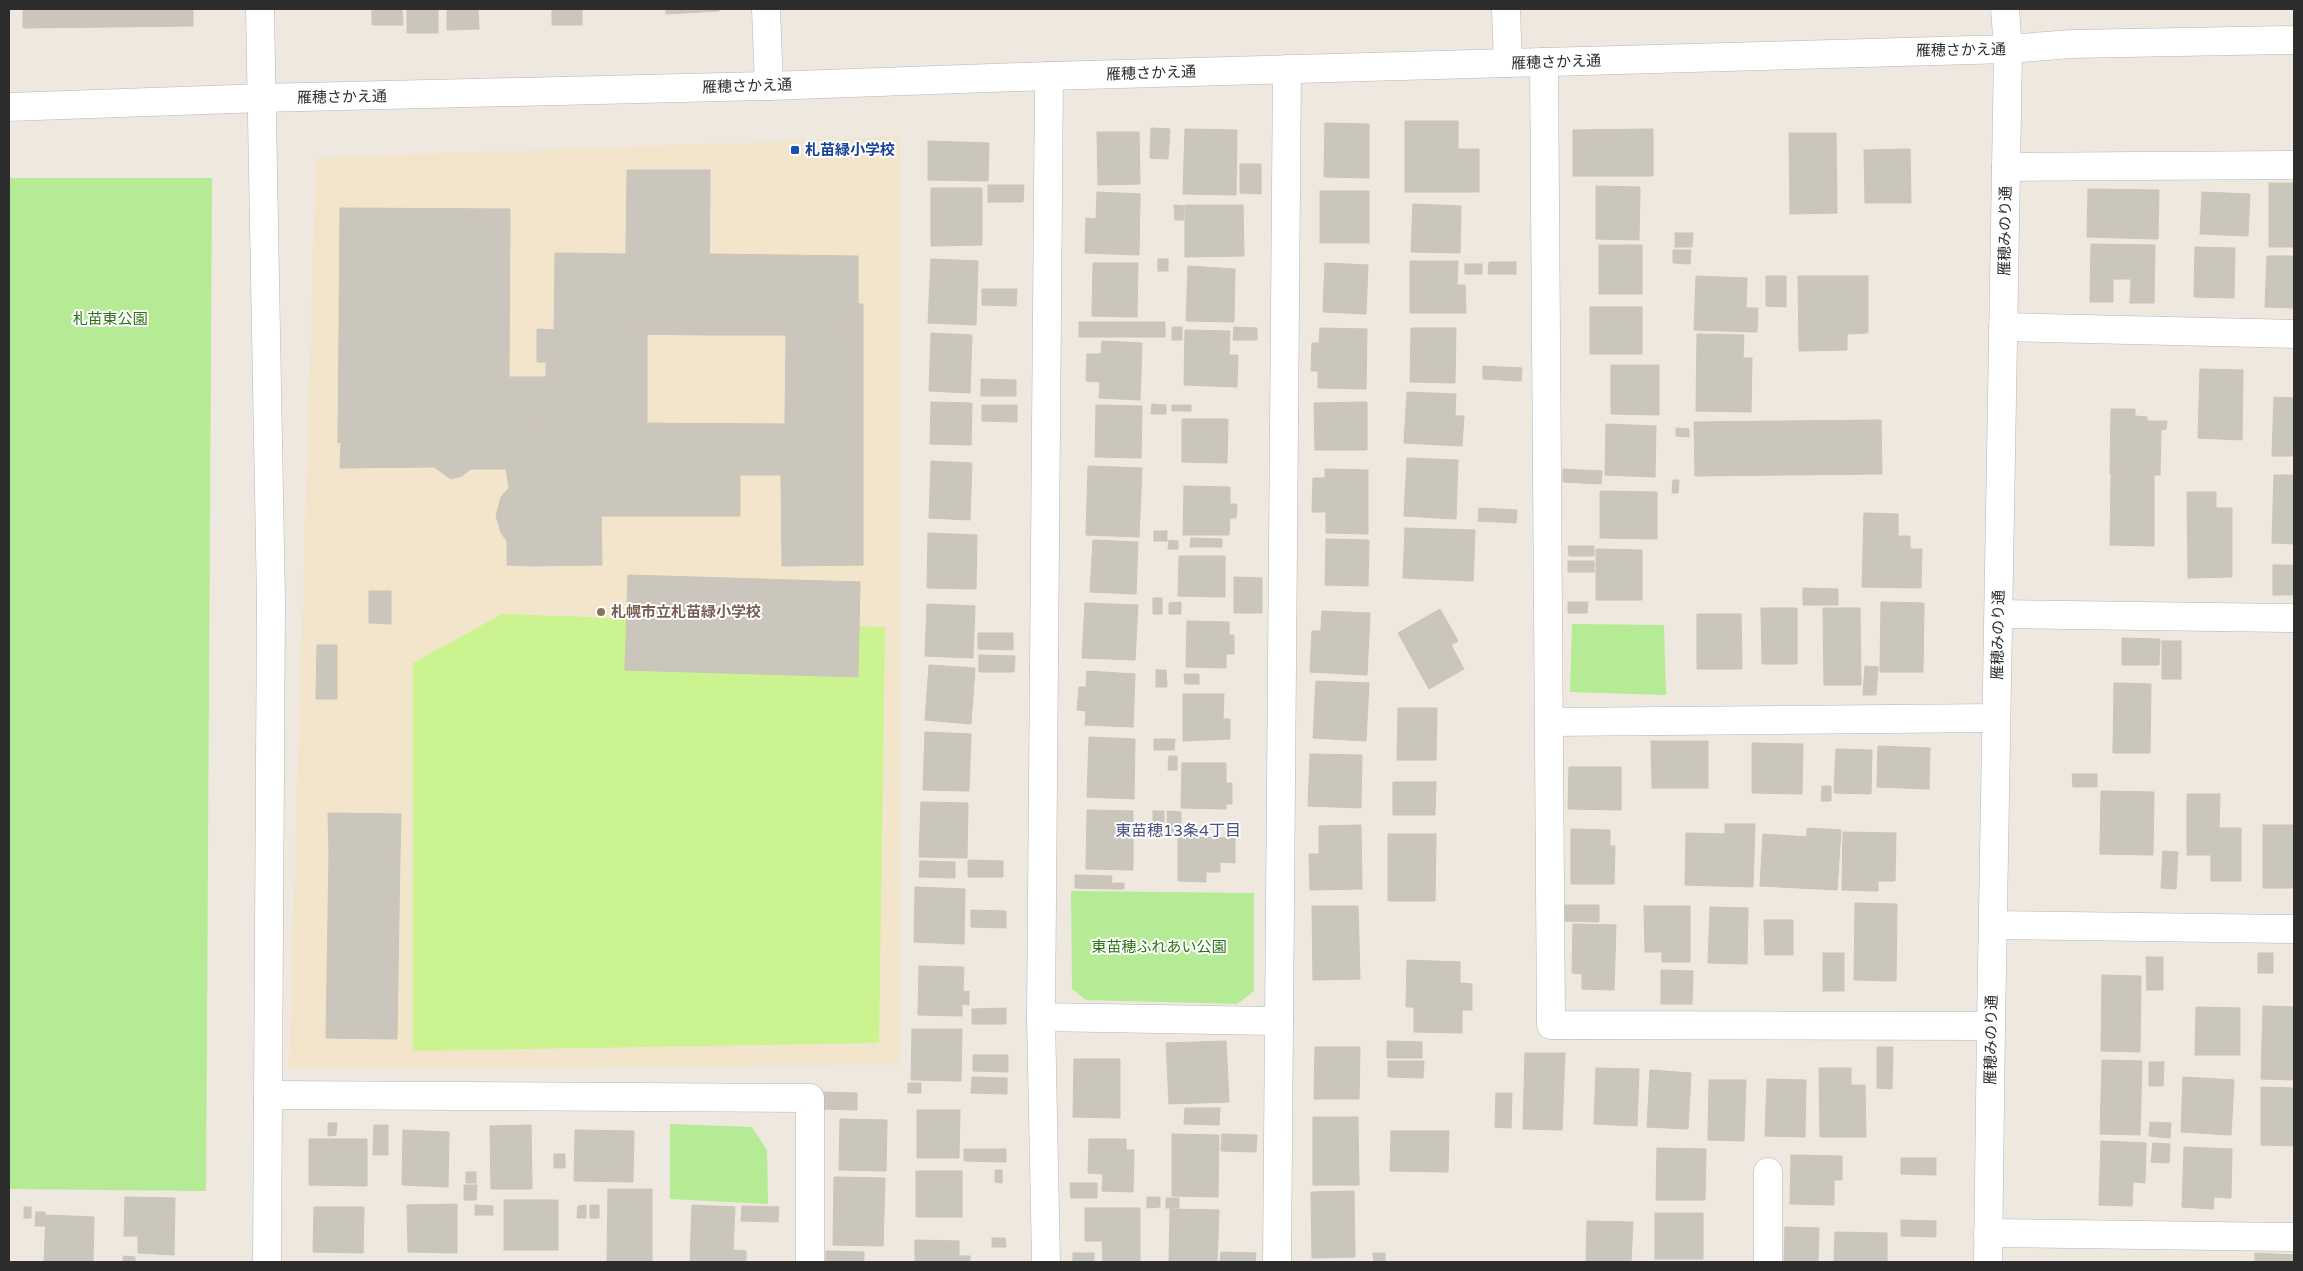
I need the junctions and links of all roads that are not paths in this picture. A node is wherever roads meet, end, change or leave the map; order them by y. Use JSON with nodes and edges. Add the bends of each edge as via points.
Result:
{"nodes":[{"id":1,"x":260,"y":9,"type":"edge"},
{"id":2,"x":766,"y":9,"type":"edge"},
{"id":3,"x":1506,"y":9,"type":"edge"},
{"id":4,"x":2005,"y":9,"type":"edge"},
{"id":5,"x":2294,"y":40,"type":"edge"},
{"id":6,"x":2008,"y":49,"type":"junction"},
{"id":7,"x":1544,"y":62,"type":"junction"},
{"id":8,"x":1508,"y":63,"type":"junction"},
{"id":9,"x":1287,"y":69,"type":"junction"},
{"id":10,"x":1049,"y":76,"type":"junction"},
{"id":11,"x":769,"y":86,"type":"junction"},
{"id":12,"x":261,"y":98,"type":"junction"},
{"id":13,"x":9,"y":107,"type":"edge"},
{"id":14,"x":2294,"y":165,"type":"edge"},
{"id":15,"x":2006,"y":168,"type":"junction"},
{"id":16,"x":2003,"y":327,"type":"junction"},
{"id":17,"x":2294,"y":334,"type":"edge"},
{"id":18,"x":1999,"y":614,"type":"junction"},
{"id":19,"x":2294,"y":618,"type":"edge"},
{"id":20,"x":1996,"y":718,"type":"junction"},
{"id":21,"x":1550,"y":722,"type":"junction"},
{"id":22,"x":1993,"y":925,"type":"junction"},
{"id":23,"x":2294,"y":929,"type":"edge"},
{"id":24,"x":1041,"y":1017,"type":"junction"},
{"id":25,"x":1279,"y":1021,"type":"junction"},
{"id":26,"x":1990,"y":1026,"type":"junction"},
{"id":27,"x":269,"y":1095,"type":"junction"},
{"id":28,"x":1768,"y":1172,"type":"dead end"},
{"id":29,"x":1988,"y":1233,"type":"junction"},
{"id":30,"x":2294,"y":1237,"type":"edge"},
{"id":31,"x":267,"y":1262,"type":"edge"},
{"id":32,"x":810,"y":1262,"type":"edge"},
{"id":33,"x":1046,"y":1262,"type":"edge"},
{"id":34,"x":1277,"y":1262,"type":"edge"},
{"id":35,"x":1768,"y":1262,"type":"edge"},
{"id":36,"x":1988,"y":1262,"type":"edge"}],
"edges":[{"from":1,"to":12,"type":"street"},
{"from":2,"to":11,"type":"street"},
{"from":3,"to":8,"type":"street"},
{"from":4,"to":6,"type":"street","name":"雁穂みのり通"},
{"from":5,"to":6,"type":"street","name":"雁穂さかえ通","via":[[2071,44]]},
{"from":6,"to":7,"type":"street","name":"雁穂さかえ通"},
{"from":6,"to":15,"type":"street","name":"雁穂みのり通"},
{"from":7,"to":8,"type":"street","name":"雁穂さかえ通"},
{"from":7,"to":21,"type":"street"},
{"from":8,"to":9,"type":"street","name":"雁穂さかえ通"},
{"from":9,"to":10,"type":"street","name":"雁穂さかえ通"},
{"from":9,"to":25,"type":"street"},
{"from":10,"to":11,"type":"street","name":"雁穂さかえ通"},
{"from":10,"to":24,"type":"street"},
{"from":11,"to":12,"type":"street","name":"雁穂さかえ通"},
{"from":12,"to":13,"type":"street","name":"雁穂さかえ通"},
{"from":12,"to":27,"type":"street","via":[[271,601]]},
{"from":14,"to":15,"type":"street"},
{"from":15,"to":16,"type":"street","name":"雁穂みのり通"},
{"from":16,"to":17,"type":"street"},
{"from":16,"to":18,"type":"street","name":"雁穂みのり通"},
{"from":18,"to":19,"type":"street"},
{"from":18,"to":20,"type":"street","name":"雁穂みのり通"},
{"from":20,"to":21,"type":"street"},
{"from":20,"to":22,"type":"street","name":"雁穂みのり通"},
{"from":21,"to":26,"type":"street","via":[[1551,1025]]},
{"from":22,"to":23,"type":"street"},
{"from":22,"to":26,"type":"street","name":"雁穂みのり通"},
{"from":24,"to":25,"type":"street"},
{"from":24,"to":33,"type":"street"},
{"from":25,"to":34,"type":"street"},
{"from":26,"to":29,"type":"street","name":"雁穂みのり通"},
{"from":27,"to":31,"type":"street"},
{"from":27,"to":32,"type":"street","via":[[810,1098]]},
{"from":28,"to":35,"type":"street"},
{"from":29,"to":30,"type":"street"},
{"from":29,"to":36,"type":"street","name":"雁穂みのり通"}]}
